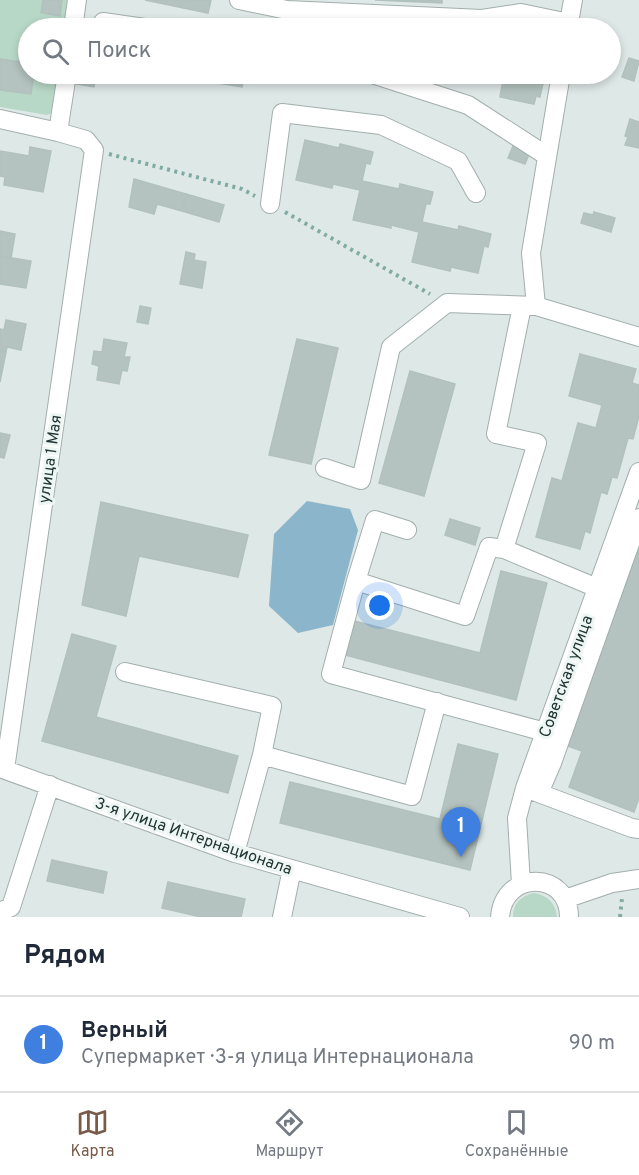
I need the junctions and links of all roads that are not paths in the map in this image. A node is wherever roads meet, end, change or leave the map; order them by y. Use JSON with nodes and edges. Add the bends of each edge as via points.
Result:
{"nodes":[{"id":1,"x":77,"y":0,"type":"edge"},
{"id":2,"x":239,"y":0,"type":"edge"},
{"id":3,"x":573,"y":0,"type":"edge"},
{"id":4,"x":74,"y":18,"type":"edge"},
{"id":5,"x":460,"y":18,"type":"edge"},
{"id":6,"x":488,"y":18,"type":"edge"},
{"id":7,"x":539,"y":18,"type":"edge"},
{"id":8,"x":570,"y":18,"type":"edge"},
{"id":9,"x":65,"y":84,"type":"edge"},
{"id":10,"x":403,"y":84,"type":"edge"},
{"id":11,"x":559,"y":84,"type":"edge"},
{"id":12,"x":0,"y":119,"type":"edge"},
{"id":13,"x":58,"y":132,"type":"junction"},
{"id":14,"x":547,"y":156,"type":"junction"},
{"id":15,"x":476,"y":193,"type":"dead end"},
{"id":16,"x":270,"y":204,"type":"dead end"},
{"id":17,"x":529,"y":306,"type":"junction"},
{"id":18,"x":639,"y":337,"type":"edge"},
{"id":19,"x":325,"y":468,"type":"dead end"},
{"id":20,"x":639,"y":472,"type":"edge"},
{"id":21,"x":639,"y":518,"type":"edge"},
{"id":22,"x":407,"y":530,"type":"dead end"},
{"id":23,"x":504,"y":549,"type":"junction"},
{"id":24,"x":356,"y":581,"type":"junction"},
{"id":25,"x":597,"y":588,"type":"junction"},
{"id":26,"x":125,"y":672,"type":"dead end"},
{"id":27,"x":437,"y":702,"type":"junction"},
{"id":28,"x":545,"y":732,"type":"junction"},
{"id":29,"x":262,"y":755,"type":"junction"},
{"id":30,"x":2,"y":768,"type":"edge"},
{"id":31,"x":50,"y":785,"type":"junction"},
{"id":32,"x":532,"y":791,"type":"junction"},
{"id":33,"x":639,"y":829,"type":"edge"},
{"id":34,"x":235,"y":853,"type":"junction"},
{"id":35,"x":292,"y":869,"type":"junction"},
{"id":36,"x":639,"y":879,"type":"edge"},
{"id":37,"x":521,"y":884,"type":"junction"},
{"id":38,"x":565,"y":899,"type":"junction"},
{"id":39,"x":11,"y":912,"type":"edge"},
{"id":40,"x":282,"y":917,"type":"edge"},
{"id":41,"x":460,"y":917,"type":"edge"},
{"id":42,"x":500,"y":917,"type":"edge"},
{"id":43,"x":569,"y":917,"type":"edge"}],
"edges":[{"from":1,"to":4,"type":"street"},
{"from":2,"to":5,"type":"street","via":[[287,10]]},
{"from":3,"to":8,"type":"street"},
{"from":6,"to":7,"type":"street","via":[[521,13]]},
{"from":9,"to":13,"type":"street"},
{"from":10,"to":14,"type":"street","via":[[468,105]]},
{"from":11,"to":14,"type":"street"},
{"from":12,"to":13,"type":"street"},
{"from":13,"to":30,"type":"street","name":"улица 1 Мая","via":[[86,140],[94,150]]},
{"from":14,"to":17,"type":"street","via":[[531,253]]},
{"from":15,"to":16,"type":"street","via":[[458,161],[381,125],[282,113]]},
{"from":17,"to":18,"type":"street"},
{"from":17,"to":19,"type":"street","via":[[447,303],[391,347],[361,480]]},
{"from":17,"to":23,"type":"street","via":[[496,434],[537,443]]},
{"from":20,"to":25,"type":"street","name":"Советская улица"},
{"from":21,"to":32,"type":"street","via":[[556,752]]},
{"from":22,"to":24,"type":"street","via":[[375,520]]},
{"from":23,"to":24,"type":"street","via":[[489,547],[465,616]]},
{"from":23,"to":25,"type":"street"},
{"from":24,"to":27,"type":"street","via":[[331,674]]},
{"from":25,"to":28,"type":"street","name":"Советская улица"},
{"from":26,"to":29,"type":"street","via":[[272,706]]},
{"from":27,"to":28,"type":"street"},
{"from":27,"to":29,"type":"street","via":[[412,796]]},
{"from":28,"to":32,"type":"street","name":"Советская улица"},
{"from":29,"to":34,"type":"street"},
{"from":30,"to":31,"type":"street","name":"3-я улица Интернационала"},
{"from":31,"to":34,"type":"street","name":"3-я улица Интернационала"},
{"from":31,"to":39,"type":"street"},
{"from":32,"to":33,"type":"street"},
{"from":32,"to":37,"type":"street","name":"Советская улица","via":[[518,818]]},
{"from":34,"to":35,"type":"street","name":"3-я улица Интернационала"},
{"from":35,"to":40,"type":"street"},
{"from":35,"to":41,"type":"street","name":"3-я улица Интернационала"},
{"from":36,"to":38,"type":"street","via":[[612,883]]},
{"from":37,"to":38,"type":"street","via":[[546,883]]},
{"from":37,"to":42,"type":"street","via":[[505,898]]},
{"from":38,"to":43,"type":"street"}]}
